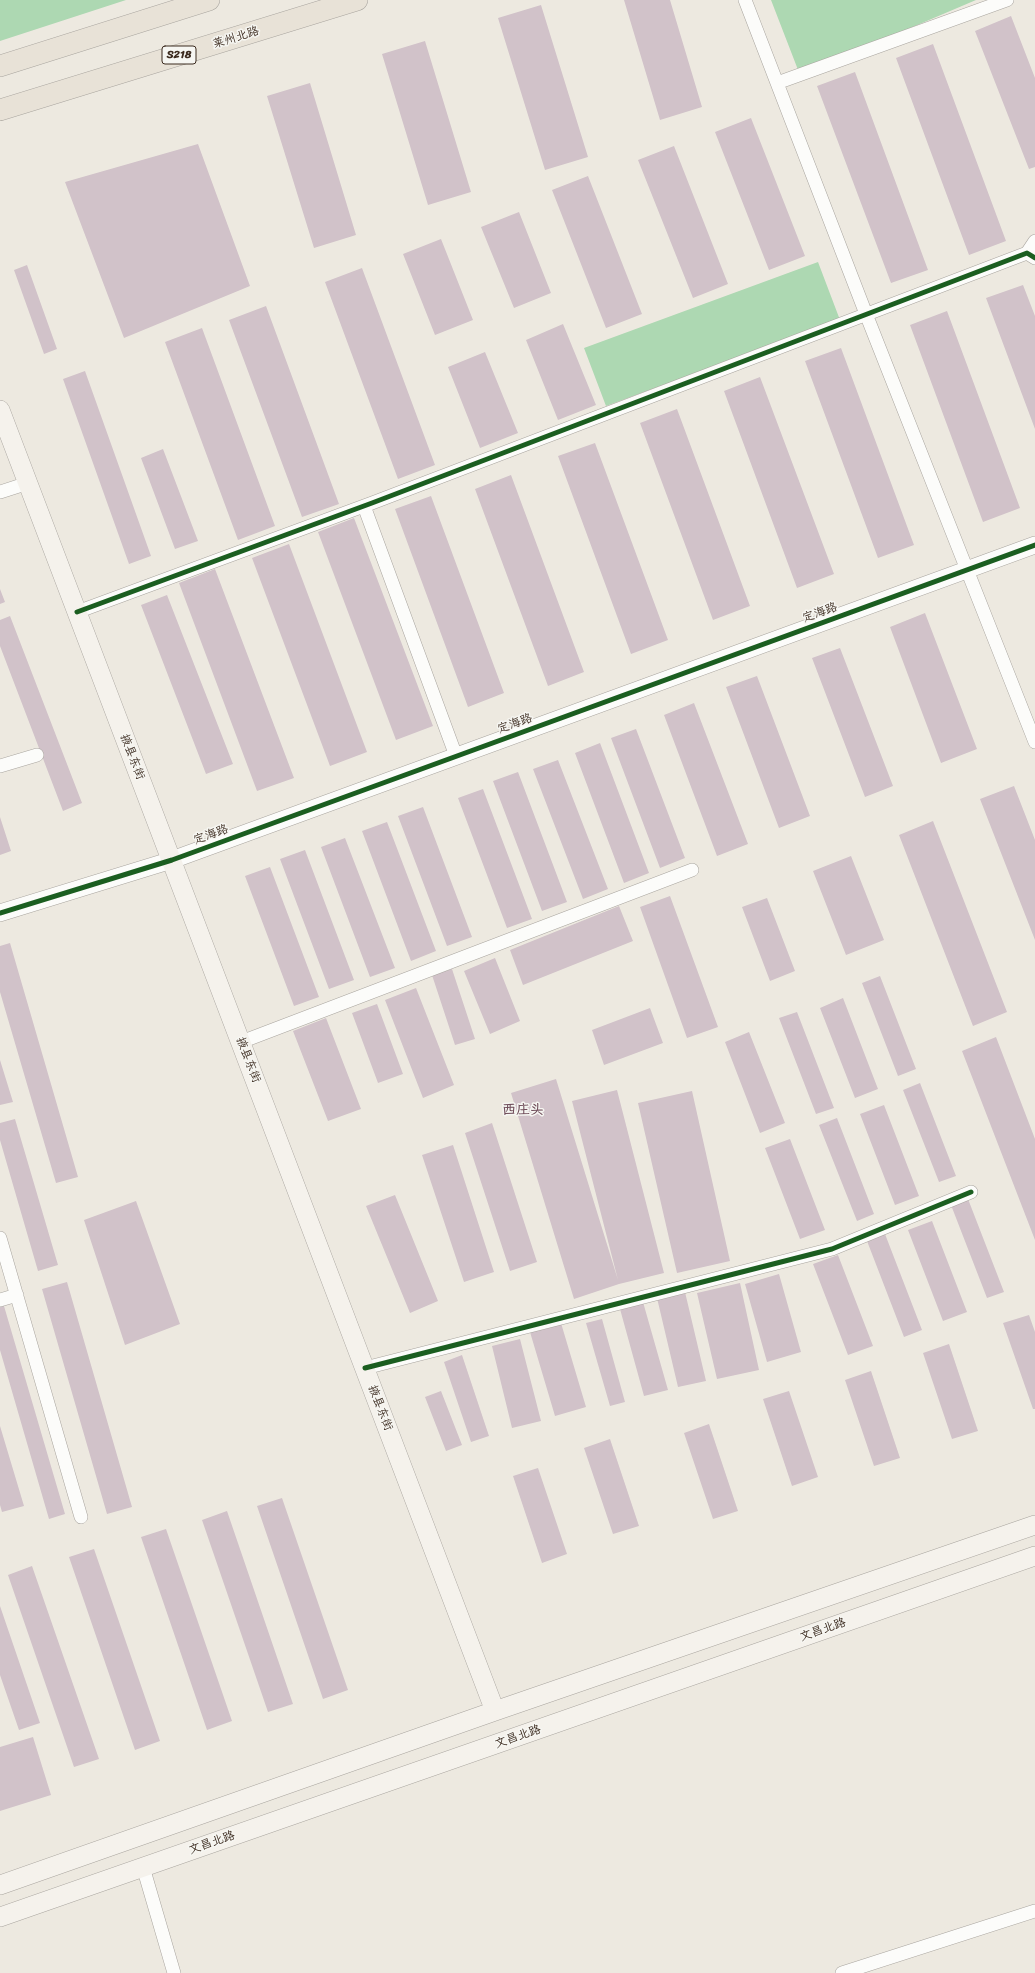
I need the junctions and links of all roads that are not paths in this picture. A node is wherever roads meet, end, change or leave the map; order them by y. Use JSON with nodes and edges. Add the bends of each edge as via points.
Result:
{"nodes":[{"id":1,"x":209,"y":0,"type":"edge"},
{"id":2,"x":357,"y":0,"type":"edge"},
{"id":3,"x":745,"y":0,"type":"edge"},
{"id":4,"x":1007,"y":0,"type":"edge"},
{"id":5,"x":0,"y":66,"type":"edge"},
{"id":6,"x":777,"y":83,"type":"junction"},
{"id":7,"x":0,"y":110,"type":"edge"},
{"id":8,"x":1035,"y":241,"type":"edge"},
{"id":9,"x":1031,"y":255,"type":"edge"},
{"id":10,"x":866,"y":314,"type":"junction"},
{"id":11,"x":0,"y":410,"type":"edge"},
{"id":12,"x":28,"y":483,"type":"junction"},
{"id":13,"x":0,"y":492,"type":"edge"},
{"id":14,"x":364,"y":506,"type":"junction"},
{"id":15,"x":1035,"y":545,"type":"edge"},
{"id":16,"x":966,"y":570,"type":"junction"},
{"id":17,"x":77,"y":612,"type":"junction"},
{"id":18,"x":1035,"y":742,"type":"edge"},
{"id":19,"x":37,"y":755,"type":"dead end"},
{"id":20,"x":456,"y":756,"type":"junction"},
{"id":21,"x":0,"y":766,"type":"edge"},
{"id":22,"x":172,"y":860,"type":"junction"},
{"id":23,"x":692,"y":870,"type":"dead end"},
{"id":24,"x":0,"y":913,"type":"edge"},
{"id":25,"x":241,"y":1042,"type":"junction"},
{"id":26,"x":971,"y":1192,"type":"dead end"},
{"id":27,"x":0,"y":1238,"type":"edge"},
{"id":28,"x":17,"y":1295,"type":"junction"},
{"id":29,"x":0,"y":1300,"type":"edge"},
{"id":30,"x":365,"y":1368,"type":"junction"},
{"id":31,"x":81,"y":1517,"type":"dead end"},
{"id":32,"x":1035,"y":1525,"type":"edge"},
{"id":33,"x":1035,"y":1556,"type":"edge"},
{"id":34,"x":494,"y":1711,"type":"junction"},
{"id":35,"x":143,"y":1867,"type":"junction"},
{"id":36,"x":0,"y":1885,"type":"edge"},
{"id":37,"x":1035,"y":1911,"type":"edge"},
{"id":38,"x":0,"y":1917,"type":"edge"},
{"id":39,"x":174,"y":1973,"type":"edge"},
{"id":40,"x":842,"y":1973,"type":"edge"}],
"edges":[{"from":1,"to":5,"type":"main road"},
{"from":2,"to":7,"type":"main road","name":"莱州北路","number":"S218"},
{"from":3,"to":6,"type":"street"},
{"from":4,"to":6,"type":"street"},
{"from":6,"to":10,"type":"street"},
{"from":8,"to":9,"type":"street"},
{"from":9,"to":10,"type":"street"},
{"from":10,"to":14,"type":"street"},
{"from":10,"to":16,"type":"street"},
{"from":11,"to":12,"type":"main road","name":"掖县东街"},
{"from":12,"to":13,"type":"street"},
{"from":12,"to":17,"type":"main road","name":"掖县东街"},
{"from":14,"to":17,"type":"street"},
{"from":14,"to":20,"type":"street"},
{"from":15,"to":16,"type":"street","name":"定海路"},
{"from":16,"to":18,"type":"street"},
{"from":16,"to":20,"type":"street","name":"定海路"},
{"from":17,"to":22,"type":"main road","name":"掖县东街"},
{"from":19,"to":21,"type":"street"},
{"from":20,"to":22,"type":"street","name":"定海路"},
{"from":22,"to":24,"type":"street","name":"定海路"},
{"from":22,"to":25,"type":"main road","name":"掖县东街"},
{"from":23,"to":25,"type":"street"},
{"from":25,"to":30,"type":"main road","name":"掖县东街"},
{"from":26,"to":30,"type":"street","via":[[832,1249]]},
{"from":27,"to":28,"type":"street"},
{"from":28,"to":29,"type":"street"},
{"from":28,"to":31,"type":"street"},
{"from":30,"to":34,"type":"main road","name":"掖县东街"},
{"from":32,"to":34,"type":"main road"},
{"from":33,"to":35,"type":"main road","name":"文昌北路"},
{"from":34,"to":36,"type":"main road"},
{"from":35,"to":38,"type":"main road","name":"文昌北路"},
{"from":35,"to":39,"type":"street"},
{"from":37,"to":40,"type":"street"}]}
